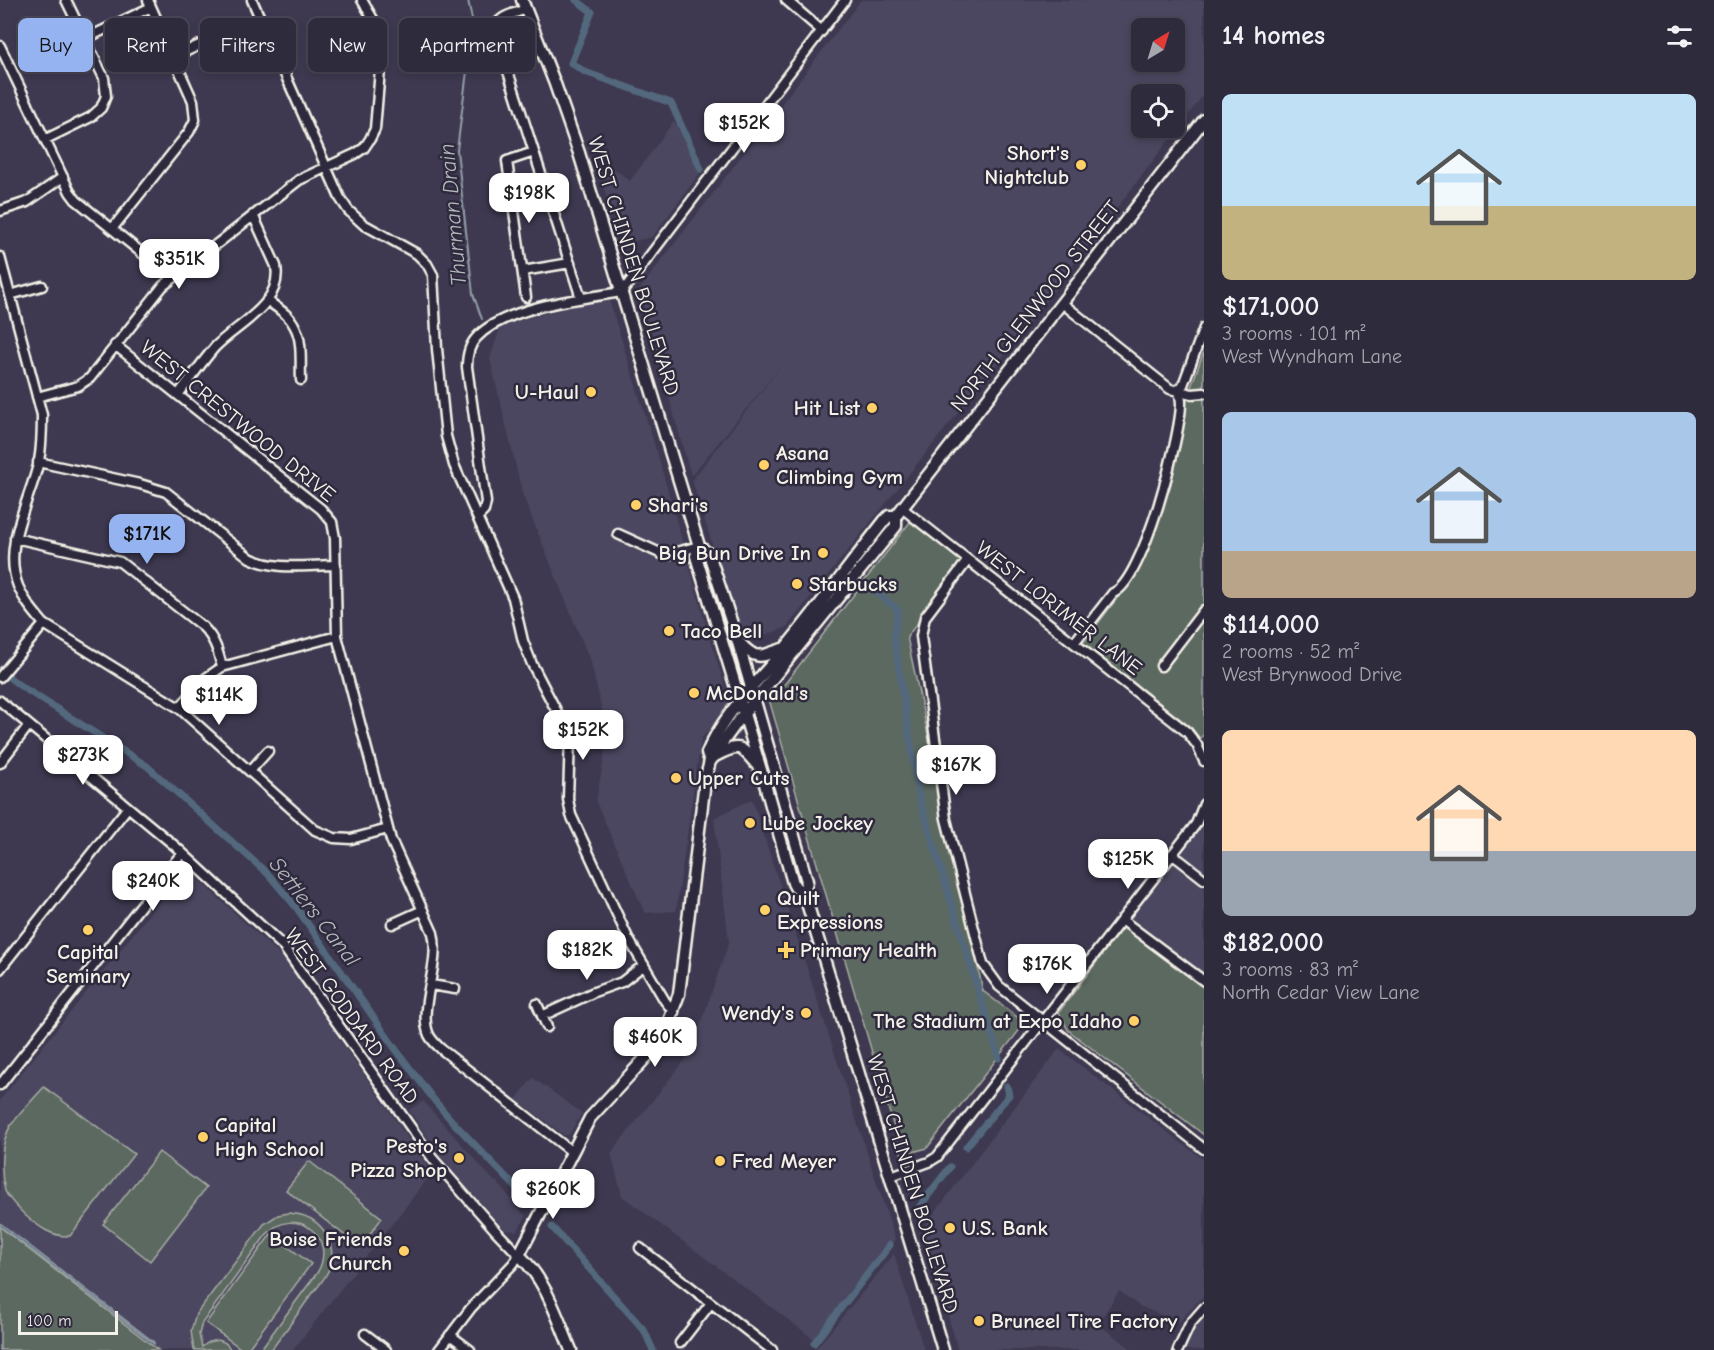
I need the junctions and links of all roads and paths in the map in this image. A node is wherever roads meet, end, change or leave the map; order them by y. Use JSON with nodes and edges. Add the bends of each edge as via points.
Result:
{"nodes":[{"id":1,"x":66,"y":0,"type":"edge"},
{"id":2,"x":252,"y":0,"type":"edge"},
{"id":3,"x":362,"y":0,"type":"edge"},
{"id":4,"x":786,"y":0,"type":"edge"},
{"id":5,"x":845,"y":0,"type":"edge"},
{"id":6,"x":150,"y":4,"type":"edge"},
{"id":7,"x":524,"y":4,"type":"edge"},
{"id":8,"x":75,"y":18,"type":"edge"},
{"id":9,"x":156,"y":18,"type":"edge"},
{"id":10,"x":260,"y":18,"type":"edge"},
{"id":11,"x":822,"y":31,"type":"junction"},
{"id":12,"x":93,"y":35,"type":"edge"},
{"id":13,"x":0,"y":46,"type":"edge"},
{"id":14,"x":93,"y":56,"type":"edge"},
{"id":15,"x":181,"y":72,"type":"edge"},
{"id":16,"x":284,"y":72,"type":"edge"},
{"id":17,"x":1204,"y":120,"type":"edge"},
{"id":18,"x":46,"y":139,"type":"junction"},
{"id":19,"x":534,"y":152,"type":"junction"},
{"id":20,"x":327,"y":167,"type":"junction"},
{"id":21,"x":63,"y":177,"type":"junction"},
{"id":22,"x":0,"y":211,"type":"edge"},
{"id":23,"x":253,"y":215,"type":"junction"},
{"id":24,"x":112,"y":229,"type":"junction"},
{"id":25,"x":0,"y":257,"type":"edge"},
{"id":26,"x":570,"y":263,"type":"junction"},
{"id":27,"x":523,"y":271,"type":"junction"},
{"id":28,"x":173,"y":278,"type":"junction"},
{"id":29,"x":42,"y":286,"type":"dead end"},
{"id":30,"x":622,"y":292,"type":"junction"},
{"id":31,"x":10,"y":295,"type":"junction"},
{"id":32,"x":526,"y":297,"type":"dead end"},
{"id":33,"x":581,"y":298,"type":"junction"},
{"id":34,"x":267,"y":300,"type":"junction"},
{"id":35,"x":1062,"y":303,"type":"junction"},
{"id":36,"x":1204,"y":328,"type":"edge"},
{"id":37,"x":116,"y":345,"type":"junction"},
{"id":38,"x":301,"y":380,"type":"dead end"},
{"id":39,"x":1178,"y":390,"type":"junction"},
{"id":40,"x":1204,"y":393,"type":"edge"},
{"id":41,"x":178,"y":395,"type":"junction"},
{"id":42,"x":37,"y":397,"type":"junction"},
{"id":43,"x":38,"y":462,"type":"junction"},
{"id":44,"x":899,"y":512,"type":"junction"},
{"id":45,"x":478,"y":517,"type":"junction"},
{"id":46,"x":618,"y":534,"type":"dead end"},
{"id":47,"x":15,"y":538,"type":"junction"},
{"id":48,"x":699,"y":546,"type":"junction"},
{"id":49,"x":968,"y":560,"type":"junction"},
{"id":50,"x":336,"y":565,"type":"junction"},
{"id":51,"x":1204,"y":610,"type":"edge"},
{"id":52,"x":44,"y":624,"type":"junction"},
{"id":53,"x":337,"y":636,"type":"junction"},
{"id":54,"x":737,"y":639,"type":"junction"},
{"id":55,"x":1074,"y":643,"type":"junction"},
{"id":56,"x":786,"y":647,"type":"junction"},
{"id":57,"x":1161,"y":666,"type":"dead end"},
{"id":58,"x":222,"y":667,"type":"junction"},
{"id":59,"x":0,"y":677,"type":"edge"},
{"id":60,"x":751,"y":688,"type":"junction"},
{"id":61,"x":0,"y":701,"type":"edge"},
{"id":62,"x":755,"y":701,"type":"junction"},
{"id":63,"x":740,"y":702,"type":"junction"},
{"id":64,"x":179,"y":708,"type":"junction"},
{"id":65,"x":744,"y":714,"type":"junction"},
{"id":66,"x":29,"y":725,"type":"junction"},
{"id":67,"x":268,"y":751,"type":"dead end"},
{"id":68,"x":713,"y":758,"type":"junction"},
{"id":69,"x":1204,"y":761,"type":"edge"},
{"id":70,"x":0,"y":763,"type":"edge"},
{"id":71,"x":761,"y":770,"type":"junction"},
{"id":72,"x":250,"y":771,"type":"junction"},
{"id":73,"x":1204,"y":804,"type":"edge"},
{"id":74,"x":128,"y":807,"type":"junction"},
{"id":75,"x":1203,"y":815,"type":"edge"},
{"id":76,"x":388,"y":829,"type":"junction"},
{"id":77,"x":182,"y":853,"type":"junction"},
{"id":78,"x":1172,"y":854,"type":"junction"},
{"id":79,"x":1204,"y":879,"type":"edge"},
{"id":80,"x":804,"y":892,"type":"junction"},
{"id":81,"x":423,"y":910,"type":"junction"},
{"id":82,"x":1122,"y":920,"type":"junction"},
{"id":83,"x":392,"y":924,"type":"dead end"},
{"id":84,"x":644,"y":965,"type":"junction"},
{"id":85,"x":0,"y":969,"type":"edge"},
{"id":86,"x":1204,"y":981,"type":"edge"},
{"id":87,"x":431,"y":985,"type":"junction"},
{"id":88,"x":455,"y":989,"type":"dead end"},
{"id":89,"x":537,"y":1004,"type":"dead end"},
{"id":90,"x":674,"y":1012,"type":"junction"},
{"id":91,"x":542,"y":1016,"type":"junction"},
{"id":92,"x":1044,"y":1020,"type":"junction"},
{"id":93,"x":547,"y":1028,"type":"dead end"},
{"id":94,"x":0,"y":1085,"type":"edge"},
{"id":95,"x":1204,"y":1149,"type":"edge"},
{"id":96,"x":572,"y":1152,"type":"junction"},
{"id":97,"x":891,"y":1176,"type":"junction"},
{"id":98,"x":640,"y":1248,"type":"dead end"},
{"id":99,"x":519,"y":1255,"type":"junction"},
{"id":100,"x":711,"y":1303,"type":"junction"},
{"id":101,"x":1204,"y":1308,"type":"edge"},
{"id":102,"x":365,"y":1334,"type":"dead end"},
{"id":103,"x":450,"y":1335,"type":"junction"},
{"id":104,"x":680,"y":1343,"type":"dead end"},
{"id":105,"x":386,"y":1350,"type":"edge"},
{"id":106,"x":439,"y":1350,"type":"edge"},
{"id":107,"x":470,"y":1350,"type":"edge"},
{"id":108,"x":571,"y":1350,"type":"edge"},
{"id":109,"x":772,"y":1350,"type":"edge"},
{"id":110,"x":943,"y":1350,"type":"edge"},
{"id":111,"x":1178,"y":1350,"type":"edge"}],
"edges":[{"from":1,"to":8,"type":"street"},
{"from":2,"to":10,"type":"street"},
{"from":3,"to":20,"type":"street","via":[[373,19],[381,58],[375,129],[364,148]]},
{"from":4,"to":11,"type":"street"},
{"from":5,"to":11,"type":"street"},
{"from":6,"to":9,"type":"street"},
{"from":6,"to":12,"type":"street"},
{"from":7,"to":19,"type":"street","via":[[499,20],[495,31]]},
{"from":7,"to":30,"type":"main road","name":"WEST CHINDEN BOULEVARD","via":[[579,153]]},
{"from":11,"to":30,"type":"street"},
{"from":13,"to":18,"type":"street"},
{"from":14,"to":18,"type":"street","via":[[106,83],[104,103],[91,117]]},
{"from":15,"to":24,"type":"street","via":[[193,100],[195,120]]},
{"from":16,"to":20,"type":"street"},
{"from":17,"to":35,"type":"main road","name":"NORTH GLENWOOD STREET"},
{"from":18,"to":21,"type":"street"},
{"from":19,"to":26,"type":"street"},
{"from":19,"to":27,"type":"street","via":[[507,161]]},
{"from":20,"to":23,"type":"street","via":[[299,180]]},
{"from":20,"to":45,"type":"street","via":[[348,210],[363,225],[417,254],[433,276],[446,436],[454,465]]},
{"from":21,"to":22,"type":"street","via":[[27,202]]},
{"from":21,"to":24,"type":"street","via":[[76,200]]},
{"from":23,"to":28,"type":"street"},
{"from":23,"to":34,"type":"street","via":[[276,266],[275,287]]},
{"from":24,"to":28,"type":"street"},
{"from":25,"to":31,"type":"street"},
{"from":26,"to":27,"type":"street"},
{"from":26,"to":33,"type":"street"},
{"from":27,"to":32,"type":"street"},
{"from":28,"to":37,"type":"street"},
{"from":29,"to":31,"type":"street"},
{"from":30,"to":33,"type":"street"},
{"from":30,"to":48,"type":"main road","name":"WEST CHINDEN BOULEVARD"},
{"from":31,"to":42,"type":"street"},
{"from":33,"to":45,"type":"street","via":[[501,320],[477,337],[470,349],[467,367],[486,502]]},
{"from":34,"to":38,"type":"street","via":[[295,326]]},
{"from":34,"to":41,"type":"street","via":[[215,348]]},
{"from":35,"to":39,"type":"street","via":[[1170,389]]},
{"from":35,"to":44,"type":"main road","name":"NORTH GLENWOOD STREET"},
{"from":36,"to":39,"type":"street","via":[[1183,386]]},
{"from":37,"to":41,"type":"street","name":"WEST CRESTWOOD DRIVE"},
{"from":37,"to":42,"type":"street","via":[[90,378],[78,386]]},
{"from":39,"to":40,"type":"street"},
{"from":39,"to":55,"type":"street","via":[[1181,404],[1156,518],[1119,591],[1113,593]]},
{"from":41,"to":50,"type":"street","name":"WEST CRESTWOOD DRIVE","via":[[321,508],[332,522]]},
{"from":42,"to":43,"type":"street","via":[[43,438]]},
{"from":43,"to":47,"type":"street"},
{"from":43,"to":50,"type":"street","via":[[166,492],[261,563]]},
{"from":44,"to":49,"type":"street","name":"WEST LORIMER LANE"},
{"from":44,"to":56,"type":"main road","name":"NORTH GLENWOOD STREET","via":[[885,520]]},
{"from":44,"to":62,"type":"main road","name":"NORTH GLENWOOD STREET","via":[[896,526]]},
{"from":45,"to":84,"type":"street","via":[[513,598],[532,664],[570,737],[571,815]]},
{"from":46,"to":48,"type":"street","via":[[662,554]]},
{"from":47,"to":52,"type":"street","via":[[12,557],[17,585]]},
{"from":47,"to":58,"type":"street","via":[[120,562],[211,635]]},
{"from":48,"to":54,"type":"main road","name":"WEST CHINDEN BOULEVARD","via":[[709,554]]},
{"from":48,"to":63,"type":"main road","name":"WEST CHINDEN BOULEVARD","via":[[696,556]]},
{"from":49,"to":55,"type":"street","name":"WEST LORIMER LANE"},
{"from":49,"to":92,"type":"street","via":[[925,617],[921,636],[946,819],[983,964],[999,986]]},
{"from":50,"to":53,"type":"street","name":"WEST CRESTWOOD DRIVE"},
{"from":51,"to":57,"type":"street"},
{"from":52,"to":59,"type":"street"},
{"from":52,"to":64,"type":"street"},
{"from":53,"to":58,"type":"street"},
{"from":53,"to":76,"type":"street","name":"WEST CRESTWOOD DRIVE"},
{"from":54,"to":56,"type":"main road","via":[[756,656]]},
{"from":54,"to":60,"type":"main road","name":"WEST CHINDEN BOULEVARD"},
{"from":55,"to":69,"type":"street","name":"WEST LORIMER LANE","via":[[1192,737]]},
{"from":56,"to":60,"type":"main road","name":"NORTH GLENWOOD STREET"},
{"from":58,"to":64,"type":"street","via":[[206,678]]},
{"from":60,"to":62,"type":"main road","name":"WEST CHINDEN BOULEVARD"},
{"from":60,"to":63,"type":"main road","name":"NORTH GLENWOOD STREET"},
{"from":61,"to":66,"type":"street","name":"WEST GODDARD ROAD"},
{"from":62,"to":65,"type":"main road","name":"NORTH GLENWOOD STREET"},
{"from":62,"to":80,"type":"main road","name":"WEST CHINDEN BOULEVARD","via":[[807,880]]},
{"from":63,"to":65,"type":"main road","name":"WEST CHINDEN BOULEVARD"},
{"from":63,"to":68,"type":"main road","name":"NORTH GLENWOOD STREET","via":[[712,741],[707,753]]},
{"from":64,"to":72,"type":"street"},
{"from":65,"to":68,"type":"main road","name":"NORTH GLENWOOD STREET"},
{"from":65,"to":71,"type":"main road","name":"WEST CHINDEN BOULEVARD"},
{"from":66,"to":70,"type":"street"},
{"from":66,"to":74,"type":"street","name":"WEST GODDARD ROAD"},
{"from":67,"to":72,"type":"street"},
{"from":68,"to":71,"type":"main road","via":[[739,747]]},
{"from":68,"to":90,"type":"main road","name":"NORTH GLENWOOD STREET","via":[[701,807],[680,994]]},
{"from":71,"to":80,"type":"main road","name":"WEST CHINDEN BOULEVARD","via":[[794,885]]},
{"from":72,"to":76,"type":"street","via":[[315,830],[334,838],[351,839]]},
{"from":73,"to":75,"type":"street"},
{"from":74,"to":77,"type":"street","name":"WEST GODDARD ROAD"},
{"from":74,"to":85,"type":"street"},
{"from":75,"to":78,"type":"street"},
{"from":76,"to":81,"type":"street","name":"WEST CRESTWOOD DRIVE"},
{"from":77,"to":94,"type":"street"},
{"from":77,"to":99,"type":"street","name":"WEST GODDARD ROAD","via":[[282,945],[433,1159]]},
{"from":78,"to":79,"type":"street"},
{"from":78,"to":82,"type":"street"},
{"from":80,"to":97,"type":"main road","name":"WEST CHINDEN BOULEVARD"},
{"from":81,"to":83,"type":"street"},
{"from":81,"to":87,"type":"street","name":"WEST CRESTWOOD DRIVE","via":[[436,945]]},
{"from":82,"to":86,"type":"street"},
{"from":82,"to":92,"type":"street"},
{"from":84,"to":90,"type":"street"},
{"from":84,"to":91,"type":"street","via":[[622,982]]},
{"from":87,"to":88,"type":"street"},
{"from":87,"to":96,"type":"street","name":"WEST CRESTWOOD DRIVE","via":[[426,1024],[434,1042]]},
{"from":89,"to":91,"type":"street"},
{"from":90,"to":96,"type":"main road","name":"NORTH GLENWOOD STREET","via":[[652,1051],[596,1110]]},
{"from":91,"to":93,"type":"street"},
{"from":92,"to":95,"type":"street"},
{"from":92,"to":97,"type":"street","via":[[937,1157]]},
{"from":96,"to":99,"type":"main road","name":"NORTH GLENWOOD STREET"},
{"from":97,"to":110,"type":"main road","name":"WEST CHINDEN BOULEVARD"},
{"from":98,"to":100,"type":"street"},
{"from":99,"to":103,"type":"street","name":"NORTH GLENWOOD STREET"},
{"from":99,"to":108,"type":"main road","via":[[542,1284]]},
{"from":100,"to":104,"type":"street"},
{"from":100,"to":109,"type":"street"},
{"from":101,"to":111,"type":"street","via":[[1190,1324]]},
{"from":102,"to":105,"type":"street"},
{"from":103,"to":106,"type":"street","name":"NORTH GLENWOOD STREET"},
{"from":103,"to":107,"type":"street"}]}
